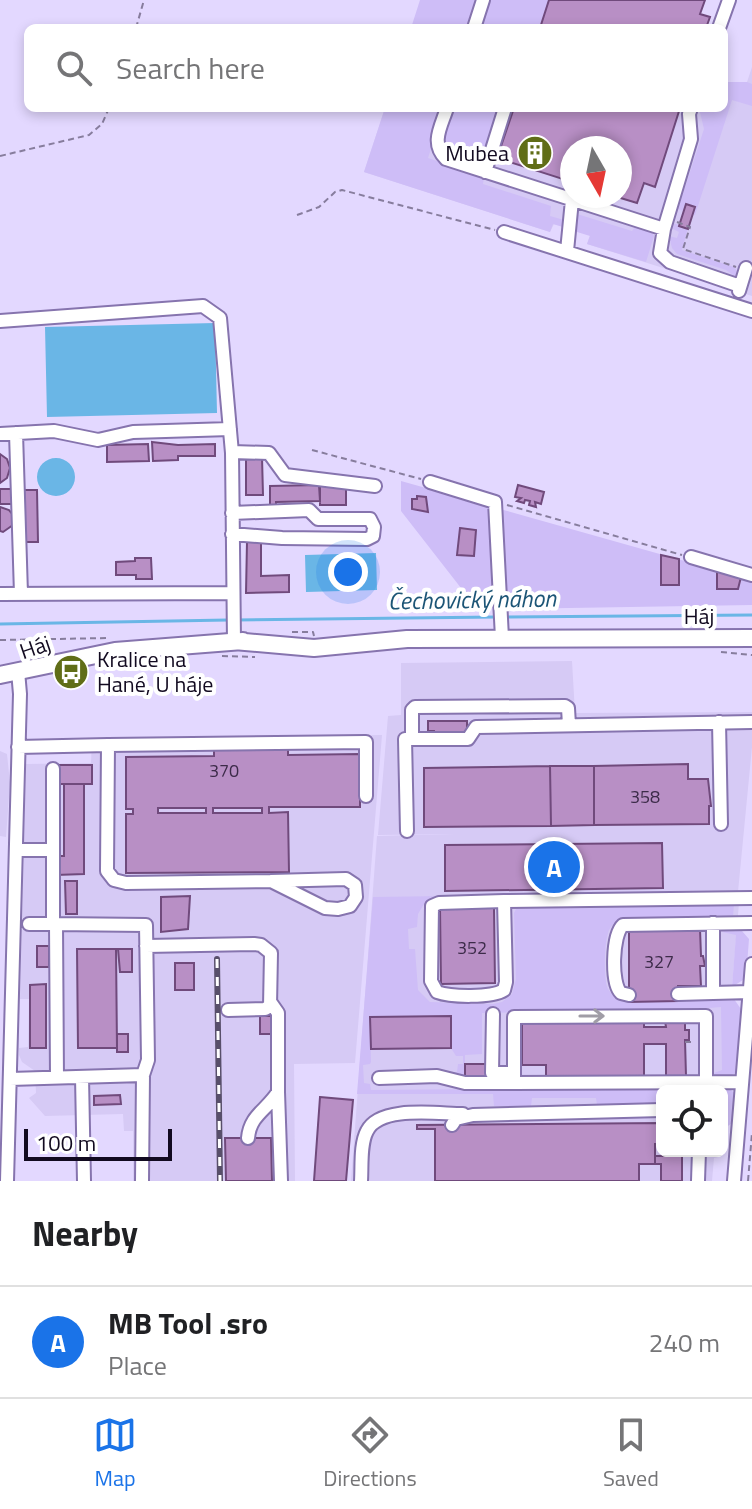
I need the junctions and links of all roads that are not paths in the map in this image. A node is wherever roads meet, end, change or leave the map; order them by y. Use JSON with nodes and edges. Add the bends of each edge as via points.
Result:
{"nodes":[{"id":1,"x":483,"y":0,"type":"edge"},
{"id":2,"x":729,"y":0,"type":"edge"},
{"id":3,"x":475,"y":24,"type":"edge"},
{"id":4,"x":720,"y":24,"type":"edge"},
{"id":5,"x":446,"y":112,"type":"edge"},
{"id":6,"x":504,"y":112,"type":"edge"},
{"id":7,"x":690,"y":112,"type":"edge"},
{"id":8,"x":485,"y":172,"type":"junction"},
{"id":9,"x":560,"y":196,"type":"edge"},
{"id":10,"x":571,"y":208,"type":"edge"},
{"id":11,"x":597,"y":208,"type":"edge"},
{"id":12,"x":664,"y":229,"type":"junction"},
{"id":13,"x":504,"y":232,"type":"road end"},
{"id":14,"x":567,"y":251,"type":"junction"},
{"id":15,"x":660,"y":253,"type":"junction"},
{"id":16,"x":742,"y":270,"type":"road end"},
{"id":17,"x":652,"y":278,"type":"junction"},
{"id":18,"x":740,"y":286,"type":"junction"},
{"id":19,"x":735,"y":305,"type":"junction"},
{"id":20,"x":752,"y":311,"type":"edge"},
{"id":21,"x":0,"y":321,"type":"edge"},
{"id":22,"x":230,"y":429,"type":"junction"},
{"id":23,"x":16,"y":433,"type":"junction"},
{"id":24,"x":0,"y":434,"type":"edge"},
{"id":25,"x":232,"y":452,"type":"junction"},
{"id":26,"x":430,"y":482,"type":"road end"},
{"id":27,"x":375,"y":486,"type":"dead end"},
{"id":28,"x":232,"y":513,"type":"junction"},
{"id":29,"x":318,"y":519,"type":"junction"},
{"id":30,"x":232,"y":534,"type":"junction"},
{"id":31,"x":317,"y":538,"type":"junction"},
{"id":32,"x":691,"y":557,"type":"road end"},
{"id":33,"x":752,"y":575,"type":"edge"},
{"id":34,"x":233,"y":593,"type":"junction"},
{"id":35,"x":0,"y":594,"type":"edge"},
{"id":36,"x":21,"y":594,"type":"junction"},
{"id":37,"x":501,"y":623,"type":"junction"},
{"id":38,"x":233,"y":627,"type":"junction"},
{"id":39,"x":752,"y":638,"type":"edge"},
{"id":40,"x":18,"y":671,"type":"junction"},
{"id":41,"x":0,"y":675,"type":"edge"},
{"id":42,"x":719,"y":722,"type":"junction"},
{"id":43,"x":752,"y":722,"type":"edge"},
{"id":44,"x":569,"y":725,"type":"junction"},
{"id":45,"x":412,"y":739,"type":"junction"},
{"id":46,"x":108,"y":745,"type":"junction"},
{"id":47,"x":18,"y":747,"type":"junction"},
{"id":48,"x":53,"y":769,"type":"dead end"},
{"id":49,"x":366,"y":796,"type":"dead end"},
{"id":50,"x":721,"y":824,"type":"dead end"},
{"id":51,"x":407,"y":831,"type":"dead end"},
{"id":52,"x":16,"y":850,"type":"junction"},
{"id":53,"x":53,"y":850,"type":"junction"},
{"id":54,"x":271,"y":881,"type":"junction"},
{"id":55,"x":752,"y":898,"type":"edge"},
{"id":56,"x":504,"y":901,"type":"junction"},
{"id":57,"x":713,"y":923,"type":"junction"},
{"id":58,"x":752,"y":923,"type":"edge"},
{"id":59,"x":29,"y":924,"type":"dead end"},
{"id":60,"x":55,"y":924,"type":"junction"},
{"id":61,"x":146,"y":946,"type":"junction"},
{"id":62,"x":752,"y":964,"type":"edge"},
{"id":63,"x":750,"y":992,"type":"junction"},
{"id":64,"x":713,"y":993,"type":"junction"},
{"id":65,"x":678,"y":994,"type":"dead end"},
{"id":66,"x":629,"y":995,"type":"dead end"},
{"id":67,"x":271,"y":1003,"type":"junction"},
{"id":68,"x":228,"y":1010,"type":"dead end"},
{"id":69,"x":493,"y":1014,"type":"dead end"},
{"id":70,"x":750,"y":1018,"type":"edge"},
{"id":71,"x":143,"y":1075,"type":"junction"},
{"id":72,"x":82,"y":1077,"type":"junction"},
{"id":73,"x":57,"y":1078,"type":"junction"},
{"id":74,"x":379,"y":1078,"type":"dead end"},
{"id":75,"x":514,"y":1078,"type":"junction"},
{"id":76,"x":10,"y":1079,"type":"junction"},
{"id":77,"x":706,"y":1082,"type":"junction"},
{"id":78,"x":742,"y":1082,"type":"junction"},
{"id":79,"x":278,"y":1092,"type":"junction"},
{"id":80,"x":656,"y":1110,"type":"edge"},
{"id":81,"x":473,"y":1115,"type":"junction"},
{"id":82,"x":452,"y":1125,"type":"dead end"},
{"id":83,"x":737,"y":1135,"type":"junction"},
{"id":84,"x":728,"y":1136,"type":"edge"},
{"id":85,"x":248,"y":1138,"type":"dead end"},
{"id":86,"x":699,"y":1157,"type":"edge"},
{"id":87,"x":7,"y":1181,"type":"edge"},
{"id":88,"x":84,"y":1181,"type":"edge"},
{"id":89,"x":142,"y":1181,"type":"edge"},
{"id":90,"x":281,"y":1181,"type":"edge"},
{"id":91,"x":361,"y":1181,"type":"edge"},
{"id":92,"x":698,"y":1181,"type":"edge"},
{"id":93,"x":734,"y":1181,"type":"edge"}],
"edges":[{"from":1,"to":3,"type":"street"},
{"from":2,"to":4,"type":"street"},
{"from":5,"to":8,"type":"street","via":[[436,142],[440,153]]},
{"from":6,"to":8,"type":"street"},
{"from":7,"to":12,"type":"street","via":[[691,139]]},
{"from":8,"to":9,"type":"street"},
{"from":10,"to":14,"type":"street"},
{"from":11,"to":12,"type":"street"},
{"from":12,"to":15,"type":"street"},
{"from":13,"to":14,"type":"street"},
{"from":14,"to":17,"type":"street"},
{"from":15,"to":17,"type":"street"},
{"from":15,"to":18,"type":"street","via":[[670,262]]},
{"from":16,"to":18,"type":"street"},
{"from":17,"to":19,"type":"street"},
{"from":18,"to":19,"type":"street"},
{"from":19,"to":20,"type":"street"},
{"from":21,"to":22,"type":"street","via":[[203,306],[214,311],[220,318]]},
{"from":22,"to":23,"type":"street","via":[[133,432],[98,440],[54,431]]},
{"from":22,"to":25,"type":"street"},
{"from":23,"to":24,"type":"street"},
{"from":23,"to":36,"type":"street"},
{"from":25,"to":27,"type":"street","via":[[269,453],[285,475]]},
{"from":25,"to":28,"type":"street"},
{"from":26,"to":37,"type":"street","via":[[495,502]]},
{"from":28,"to":29,"type":"street","via":[[309,510]]},
{"from":28,"to":30,"type":"street"},
{"from":29,"to":31,"type":"street"},
{"from":29,"to":31,"type":"street","via":[[370,519],[374,527],[367,539]]},
{"from":30,"to":31,"type":"street"},
{"from":30,"to":34,"type":"street"},
{"from":32,"to":33,"type":"street"},
{"from":34,"to":36,"type":"street"},
{"from":34,"to":38,"type":"street"},
{"from":35,"to":36,"type":"street"},
{"from":37,"to":38,"type":"main road","name":"Háj","via":[[407,639],[314,637]]},
{"from":37,"to":39,"type":"main road","name":"Háj"},
{"from":38,"to":40,"type":"main road","name":"Háj"},
{"from":40,"to":41,"type":"main road"},
{"from":40,"to":47,"type":"street","name":"Háj"},
{"from":42,"to":43,"type":"street"},
{"from":42,"to":44,"type":"street"},
{"from":42,"to":50,"type":"street"},
{"from":44,"to":45,"type":"street","via":[[476,727],[468,739]]},
{"from":44,"to":45,"type":"street","via":[[565,706],[415,707]]},
{"from":45,"to":51,"type":"street","via":[[405,739]]},
{"from":46,"to":47,"type":"street"},
{"from":46,"to":49,"type":"street","via":[[366,742]]},
{"from":46,"to":54,"type":"street","via":[[111,879]]},
{"from":47,"to":52,"type":"street","name":"Háj"},
{"from":48,"to":53,"type":"street"},
{"from":52,"to":53,"type":"street"},
{"from":52,"to":76,"type":"street","name":"Háj"},
{"from":53,"to":60,"type":"street"},
{"from":54,"to":54,"type":"street","via":[[329,909],[346,908],[356,897],[356,887],[348,880]]},
{"from":55,"to":56,"type":"street"},
{"from":56,"to":56,"type":"street","via":[[504,990],[437,992],[431,981],[432,906]]},
{"from":57,"to":58,"type":"street"},
{"from":57,"to":64,"type":"street"},
{"from":57,"to":66,"type":"street","via":[[620,927],[615,939],[616,987]]},
{"from":59,"to":60,"type":"street"},
{"from":60,"to":61,"type":"street","via":[[144,924]]},
{"from":60,"to":73,"type":"street"},
{"from":61,"to":67,"type":"street","via":[[261,945],[271,953]]},
{"from":61,"to":71,"type":"street","via":[[148,1060]]},
{"from":62,"to":63,"type":"street"},
{"from":63,"to":64,"type":"street"},
{"from":63,"to":70,"type":"street"},
{"from":64,"to":65,"type":"street"},
{"from":67,"to":68,"type":"street","via":[[265,1009]]},
{"from":67,"to":79,"type":"street","via":[[278,1013]]},
{"from":69,"to":75,"type":"street","via":[[490,1073]]},
{"from":70,"to":78,"type":"street"},
{"from":71,"to":72,"type":"street"},
{"from":71,"to":89,"type":"street"},
{"from":72,"to":73,"type":"street"},
{"from":72,"to":88,"type":"street"},
{"from":73,"to":76,"type":"street"},
{"from":74,"to":75,"type":"street","via":[[437,1076],[465,1083]]},
{"from":75,"to":77,"type":"street"},
{"from":75,"to":77,"type":"street","one_way":true,"via":[[514,1017],[658,1022],[706,1016]]},
{"from":76,"to":87,"type":"street","name":"Háj"},
{"from":77,"to":78,"type":"street"},
{"from":78,"to":83,"type":"street"},
{"from":79,"to":85,"type":"street","via":[[253,1118]]},
{"from":79,"to":90,"type":"street"},
{"from":80,"to":81,"type":"street"},
{"from":81,"to":82,"type":"street"},
{"from":81,"to":91,"type":"street","via":[[395,1114],[377,1120],[364,1138]]},
{"from":83,"to":84,"type":"street"},
{"from":83,"to":93,"type":"street"},
{"from":86,"to":92,"type":"street"}]}
